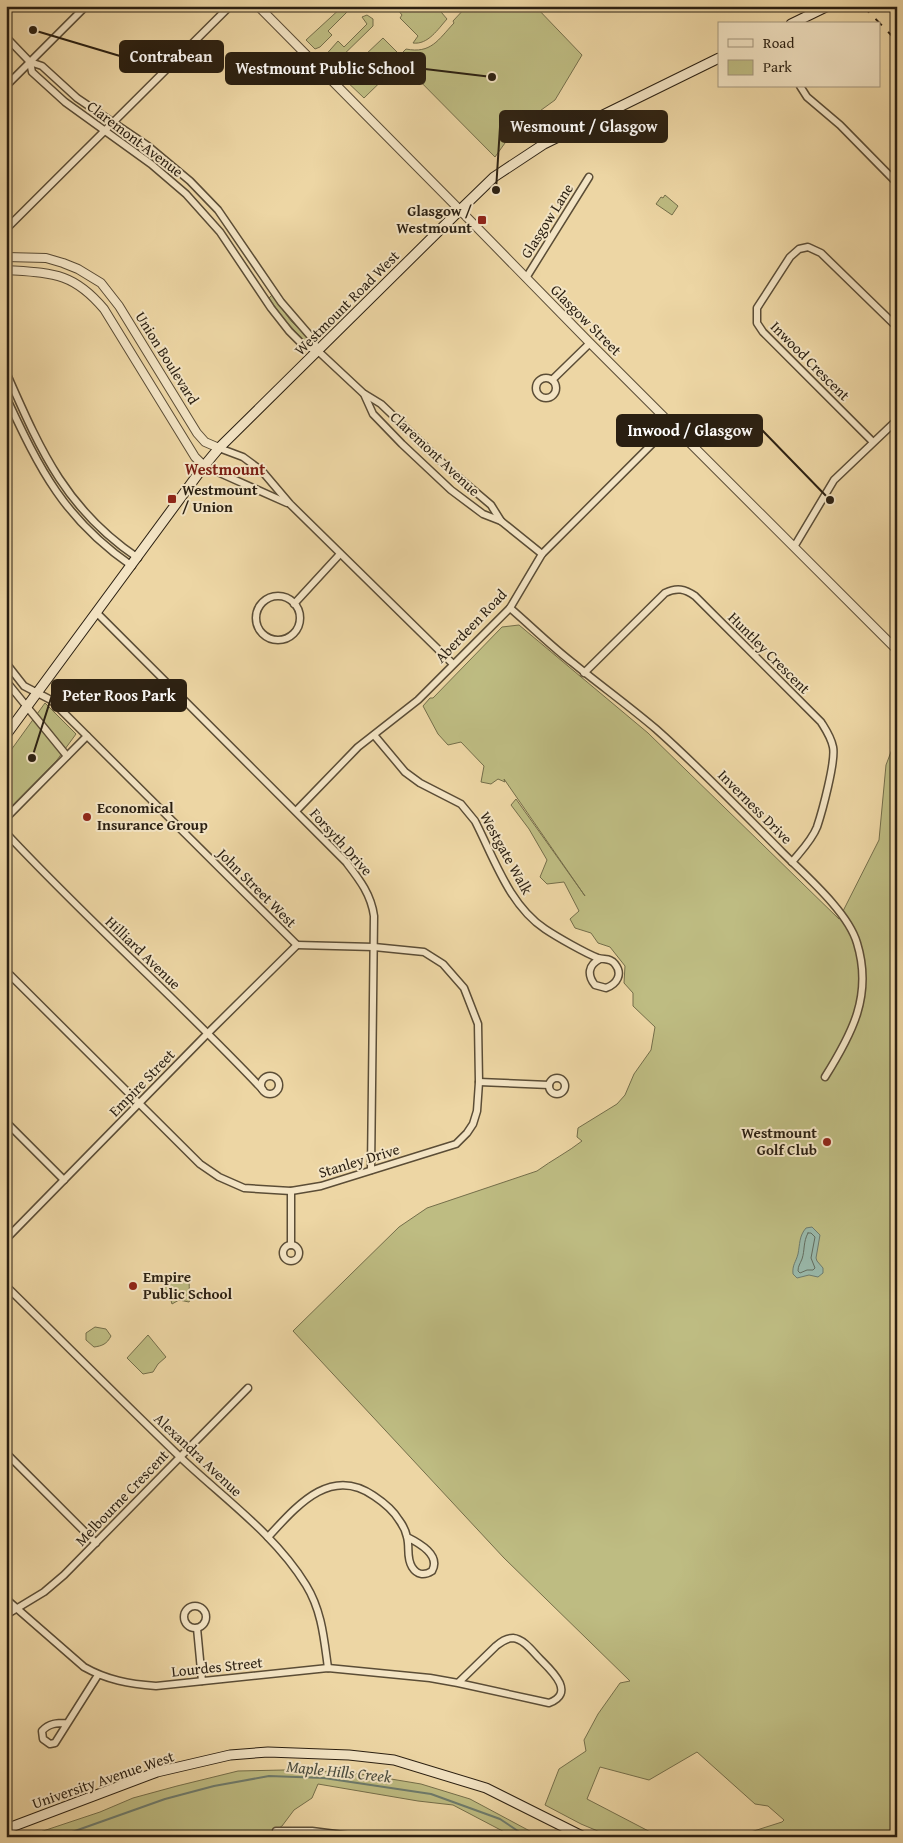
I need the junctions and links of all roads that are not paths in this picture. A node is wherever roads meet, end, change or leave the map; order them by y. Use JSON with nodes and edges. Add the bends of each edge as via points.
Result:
{"nodes":[{"id":1,"x":86,"y":6,"type":"edge"},
{"id":2,"x":230,"y":6,"type":"edge"},
{"id":3,"x":258,"y":6,"type":"edge"},
{"id":4,"x":828,"y":6,"type":"edge"},
{"id":5,"x":795,"y":22,"type":"edge"},
{"id":6,"x":6,"y":37,"type":"edge"},
{"id":7,"x":718,"y":58,"type":"edge"},
{"id":8,"x":30,"y":62,"type":"junction"},
{"id":9,"x":6,"y":86,"type":"edge"},
{"id":10,"x":801,"y":88,"type":"edge"},
{"id":11,"x":113,"y":123,"type":"junction"},
{"id":12,"x":105,"y":131,"type":"junction"},
{"id":13,"x":589,"y":177,"type":"dead end"},
{"id":14,"x":897,"y":183,"type":"edge"},
{"id":15,"x":460,"y":210,"type":"junction"},
{"id":16,"x":6,"y":229,"type":"edge"},
{"id":17,"x":6,"y":257,"type":"edge"},
{"id":18,"x":6,"y":270,"type":"edge"},
{"id":19,"x":526,"y":278,"type":"junction"},
{"id":20,"x":897,"y":327,"type":"edge"},
{"id":21,"x":590,"y":344,"type":"junction"},
{"id":22,"x":318,"y":351,"type":"junction"},
{"id":23,"x":6,"y":372,"type":"edge"},
{"id":24,"x":552,"y":380,"type":"dead end"},
{"id":25,"x":363,"y":393,"type":"junction"},
{"id":26,"x":6,"y":397,"type":"edge"},
{"id":27,"x":897,"y":420,"type":"edge"},
{"id":28,"x":671,"y":425,"type":"junction"},
{"id":29,"x":873,"y":442,"type":"junction"},
{"id":30,"x":219,"y":448,"type":"junction"},
{"id":31,"x":204,"y":466,"type":"junction"},
{"id":32,"x":290,"y":504,"type":"junction"},
{"id":33,"x":501,"y":521,"type":"junction"},
{"id":34,"x":794,"y":547,"type":"junction"},
{"id":35,"x":340,"y":554,"type":"junction"},
{"id":36,"x":542,"y":554,"type":"junction"},
{"id":37,"x":138,"y":558,"type":"junction"},
{"id":38,"x":132,"y":566,"type":"junction"},
{"id":39,"x":294,"y":604,"type":"junction"},
{"id":40,"x":510,"y":608,"type":"junction"},
{"id":41,"x":97,"y":613,"type":"junction"},
{"id":42,"x":897,"y":650,"type":"edge"},
{"id":43,"x":6,"y":663,"type":"edge"},
{"id":44,"x":453,"y":664,"type":"junction"},
{"id":45,"x":584,"y":672,"type":"junction"},
{"id":46,"x":6,"y":681,"type":"edge"},
{"id":47,"x":37,"y":692,"type":"junction"},
{"id":48,"x":27,"y":706,"type":"junction"},
{"id":49,"x":374,"y":734,"type":"junction"},
{"id":50,"x":6,"y":735,"type":"edge"},
{"id":51,"x":87,"y":736,"type":"junction"},
{"id":52,"x":67,"y":756,"type":"junction"},
{"id":53,"x":296,"y":810,"type":"junction"},
{"id":54,"x":6,"y":818,"type":"edge"},
{"id":55,"x":6,"y":833,"type":"edge"},
{"id":56,"x":792,"y":862,"type":"junction"},
{"id":57,"x":297,"y":945,"type":"junction"},
{"id":58,"x":374,"y":947,"type":"junction"},
{"id":59,"x":600,"y":959,"type":"junction"},
{"id":60,"x":6,"y":971,"type":"edge"},
{"id":61,"x":208,"y":1033,"type":"junction"},
{"id":62,"x":825,"y":1077,"type":"dead end"},
{"id":63,"x":479,"y":1082,"type":"junction"},
{"id":64,"x":550,"y":1085,"type":"dead end"},
{"id":65,"x":263,"y":1090,"type":"dead end"},
{"id":66,"x":139,"y":1104,"type":"junction"},
{"id":67,"x":6,"y":1122,"type":"edge"},
{"id":68,"x":371,"y":1170,"type":"junction"},
{"id":69,"x":64,"y":1180,"type":"junction"},
{"id":70,"x":291,"y":1191,"type":"junction"},
{"id":71,"x":6,"y":1239,"type":"edge"},
{"id":72,"x":291,"y":1246,"type":"dead end"},
{"id":73,"x":6,"y":1286,"type":"edge"},
{"id":74,"x":248,"y":1388,"type":"dead end"},
{"id":75,"x":6,"y":1453,"type":"edge"},
{"id":76,"x":180,"y":1456,"type":"junction"},
{"id":77,"x":268,"y":1537,"type":"junction"},
{"id":78,"x":407,"y":1537,"type":"junction"},
{"id":79,"x":96,"y":1543,"type":"junction"},
{"id":80,"x":6,"y":1599,"type":"edge"},
{"id":81,"x":18,"y":1609,"type":"junction"},
{"id":82,"x":6,"y":1615,"type":"edge"},
{"id":83,"x":197,"y":1628,"type":"dead end"},
{"id":84,"x":328,"y":1668,"type":"junction"},
{"id":85,"x":98,"y":1675,"type":"junction"},
{"id":86,"x":202,"y":1681,"type":"junction"},
{"id":87,"x":458,"y":1683,"type":"junction"},
{"id":88,"x":67,"y":1723,"type":"dead end"},
{"id":89,"x":6,"y":1829,"type":"edge"},
{"id":90,"x":276,"y":1831,"type":"dead end"},
{"id":91,"x":359,"y":1837,"type":"edge"},
{"id":92,"x":584,"y":1837,"type":"edge"}],
"edges":[{"from":1,"to":8,"type":"street"},
{"from":2,"to":11,"type":"street"},
{"from":3,"to":15,"type":"street","name":"Glasgow Street"},
{"from":4,"to":5,"type":"main road"},
{"from":6,"to":8,"type":"street","name":"Claremont Avenue"},
{"from":7,"to":15,"type":"main road","name":"Westmount Road West","via":[[544,144],[494,177]]},
{"from":8,"to":9,"type":"street"},
{"from":8,"to":11,"type":"street","name":"Claremont Avenue","via":[[42,66],[77,98]]},
{"from":8,"to":12,"type":"street","name":"Claremont Avenue","via":[[32,72],[65,102]]},
{"from":10,"to":14,"type":"street"},
{"from":11,"to":12,"type":"street"},
{"from":11,"to":22,"type":"street","name":"Claremont Avenue","via":[[148,146],[204,195],[281,302],[312,338]]},
{"from":12,"to":16,"type":"street"},
{"from":12,"to":22,"type":"street","name":"Claremont Avenue","via":[[152,164],[186,194],[220,232],[286,327],[304,346]]},
{"from":13,"to":19,"type":"street","name":"Glasgow Lane"},
{"from":15,"to":19,"type":"street","name":"Glasgow Street"},
{"from":15,"to":22,"type":"main road","name":"Westmount Road West"},
{"from":17,"to":30,"type":"street","name":"Union Boulevard","via":[[63,262],[101,283],[119,306],[197,433],[205,442]]},
{"from":18,"to":31,"type":"street","name":"Union Boulevard","via":[[59,275],[93,296],[195,457]]},
{"from":19,"to":21,"type":"street","name":"Glasgow Street"},
{"from":20,"to":29,"type":"street","name":"Inwood Crescent","via":[[821,253],[808,247],[790,258],[757,308],[756,323],[763,332]]},
{"from":21,"to":24,"type":"street"},
{"from":21,"to":28,"type":"street","name":"Glasgow Street"},
{"from":22,"to":25,"type":"street","name":"Claremont Avenue"},
{"from":22,"to":30,"type":"main road","name":"Westmount Road West"},
{"from":23,"to":37,"type":"street","via":[[42,452],[58,478],[84,512]]},
{"from":25,"to":33,"type":"street","name":"Claremont Avenue","via":[[381,404],[491,504]]},
{"from":25,"to":33,"type":"street","name":"Claremont Avenue","via":[[373,414],[451,490],[483,514]]},
{"from":26,"to":38,"type":"street","via":[[33,455],[76,519],[110,551]]},
{"from":27,"to":29,"type":"street"},
{"from":28,"to":34,"type":"street","name":"Glasgow Street"},
{"from":28,"to":36,"type":"street","name":"Aberdeen Road"},
{"from":29,"to":34,"type":"street","via":[[834,480]]},
{"from":30,"to":31,"type":"main road","name":"Westmount Road West"},
{"from":30,"to":32,"type":"street","name":"Union Boulevard","via":[[243,457],[262,471]]},
{"from":31,"to":32,"type":"street","name":"Union Boulevard"},
{"from":31,"to":37,"type":"main road","name":"Westmount Road West"},
{"from":32,"to":35,"type":"street","name":"Union Boulevard"},
{"from":33,"to":36,"type":"street","name":"Claremont Avenue"},
{"from":34,"to":42,"type":"street","name":"Glasgow Street"},
{"from":35,"to":39,"type":"street"},
{"from":35,"to":44,"type":"street","name":"Union Boulevard"},
{"from":36,"to":40,"type":"street","name":"Aberdeen Road"},
{"from":37,"to":38,"type":"main road","name":"Westmount Road West"},
{"from":38,"to":41,"type":"main road","name":"Westmount Road West"},
{"from":39,"to":39,"type":"street","via":[[275,596],[263,602],[256,616],[261,632],[274,640],[291,636],[300,623],[299,611]]},
{"from":40,"to":44,"type":"street","name":"Aberdeen Road"},
{"from":40,"to":45,"type":"street","name":"Inverness Drive"},
{"from":41,"to":47,"type":"main road","name":"Westmount Road West"},
{"from":41,"to":53,"type":"street","name":"Forsyth Drive"},
{"from":43,"to":47,"type":"street","name":"John Street West","via":[[24,686]]},
{"from":44,"to":49,"type":"street","name":"Aberdeen Road","via":[[418,700]]},
{"from":45,"to":56,"type":"street","name":"Inverness Drive","via":[[655,728]]},
{"from":45,"to":56,"type":"street","name":"Huntley Crescent","via":[[665,593],[678,589],[695,596],[821,722],[829,735],[833,749],[832,768],[816,828]]},
{"from":46,"to":48,"type":"street"},
{"from":47,"to":48,"type":"main road","name":"Westmount Road West"},
{"from":47,"to":51,"type":"street","name":"John Street West","via":[[51,700]]},
{"from":48,"to":50,"type":"main road","name":"Westmount Road West"},
{"from":48,"to":52,"type":"street"},
{"from":49,"to":53,"type":"street","name":"Aberdeen Road"},
{"from":49,"to":59,"type":"street","name":"Westgate Walk","via":[[411,778],[461,804],[469,812],[510,890],[535,922]]},
{"from":51,"to":52,"type":"street"},
{"from":51,"to":57,"type":"street","name":"John Street West"},
{"from":52,"to":54,"type":"street"},
{"from":53,"to":58,"type":"street","name":"Forsyth Drive","via":[[346,862],[364,886],[372,903]]},
{"from":55,"to":61,"type":"street","name":"Hilliard Avenue","via":[[82,912]]},
{"from":56,"to":62,"type":"street","name":"Inverness Drive","via":[[838,910],[853,932],[861,959],[859,1012],[843,1048]]},
{"from":57,"to":58,"type":"street","name":"Stanley Drive"},
{"from":57,"to":61,"type":"street","name":"Empire Street"},
{"from":58,"to":63,"type":"street","name":"Stanley Drive","via":[[424,952],[443,964],[464,988],[478,1024]]},
{"from":58,"to":68,"type":"street","name":"Forsyth Drive"},
{"from":59,"to":59,"type":"street","name":"Westgate Walk","via":[[590,967],[589,975],[595,985],[606,988],[615,984],[618,970],[610,960]]},
{"from":60,"to":66,"type":"street","name":"Stanley Drive"},
{"from":61,"to":65,"type":"street","name":"Hilliard Avenue"},
{"from":61,"to":66,"type":"street","name":"Empire Street"},
{"from":63,"to":64,"type":"street"},
{"from":63,"to":68,"type":"street","name":"Stanley Drive","via":[[473,1124],[456,1144]]},
{"from":66,"to":69,"type":"street","name":"Empire Street"},
{"from":66,"to":70,"type":"street","name":"Stanley Drive","via":[[200,1164],[219,1177],[244,1188]]},
{"from":67,"to":69,"type":"street"},
{"from":68,"to":70,"type":"street","name":"Stanley Drive","via":[[321,1186]]},
{"from":69,"to":71,"type":"street","name":"Empire Street"},
{"from":70,"to":72,"type":"street"},
{"from":73,"to":76,"type":"street","name":"Alexandra Avenue"},
{"from":74,"to":76,"type":"street","name":"Melbourne Crescent"},
{"from":75,"to":79,"type":"street"},
{"from":76,"to":77,"type":"street","name":"Alexandra Avenue"},
{"from":76,"to":79,"type":"street","name":"Melbourne Crescent"},
{"from":77,"to":78,"type":"street","via":[[309,1498],[329,1486],[340,1484],[360,1488],[380,1500],[399,1520]]},
{"from":77,"to":84,"type":"street","name":"Alexandra Avenue","via":[[301,1577],[316,1603]]},
{"from":78,"to":78,"type":"street","via":[[409,1559],[415,1571],[424,1574],[432,1571],[434,1565],[429,1552]]},
{"from":79,"to":81,"type":"street","name":"Melbourne Crescent","via":[[44,1592]]},
{"from":80,"to":81,"type":"street","name":"Lourdes Street"},
{"from":81,"to":82,"type":"street","name":"Melbourne Crescent"},
{"from":81,"to":85,"type":"street","name":"Lourdes Street","via":[[84,1667]]},
{"from":83,"to":86,"type":"street"},
{"from":84,"to":86,"type":"street","name":"Lourdes Street"},
{"from":84,"to":87,"type":"street","name":"Lourdes Street"},
{"from":85,"to":86,"type":"street","name":"Lourdes Street","via":[[136,1685]]},
{"from":85,"to":88,"type":"street"},
{"from":87,"to":87,"type":"street","name":"Lourdes Street","via":[[549,1703],[556,1701],[561,1690],[556,1675],[526,1644],[513,1638],[502,1641]]},
{"from":89,"to":92,"type":"main road","name":"University Avenue West","via":[[157,1772],[230,1755],[268,1752],[394,1760],[486,1788]]},
{"from":90,"to":91,"type":"street","via":[[312,1831]]}]}
